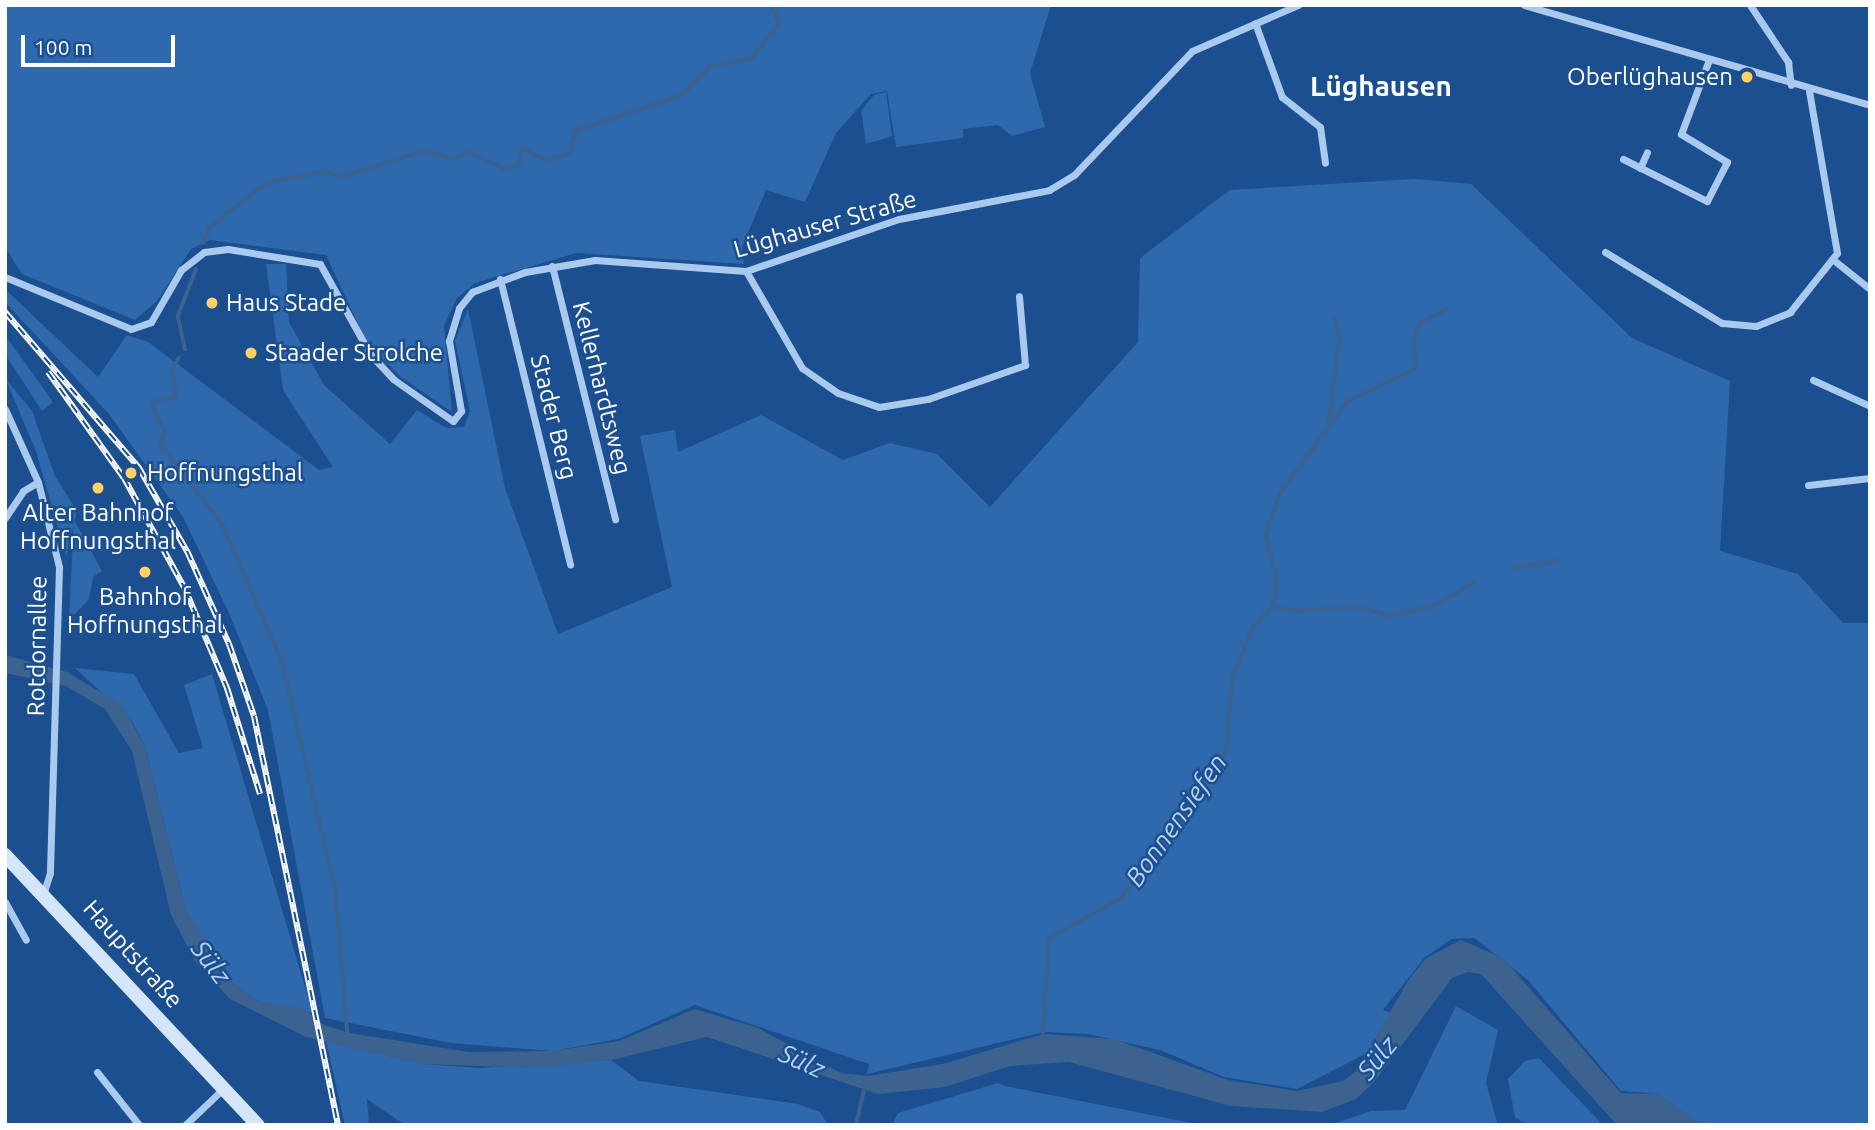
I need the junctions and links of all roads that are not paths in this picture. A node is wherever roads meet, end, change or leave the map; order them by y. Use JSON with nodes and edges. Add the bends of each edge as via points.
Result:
{"nodes":[{"id":1,"x":1298,"y":5,"type":"edge"},
{"id":2,"x":1524,"y":5,"type":"edge"},
{"id":3,"x":1749,"y":5,"type":"edge"},
{"id":4,"x":1255,"y":23,"type":"junction"},
{"id":5,"x":1707,"y":62,"type":"junction"},
{"id":6,"x":1791,"y":85,"type":"junction"},
{"id":7,"x":1809,"y":91,"type":"junction"},
{"id":8,"x":1870,"y":105,"type":"edge"},
{"id":9,"x":1647,"y":152,"type":"dead end"},
{"id":10,"x":1623,"y":159,"type":"dead end"},
{"id":11,"x":1325,"y":163,"type":"dead end"},
{"id":12,"x":1640,"y":168,"type":"junction"},
{"id":13,"x":1605,"y":252,"type":"dead end"},
{"id":14,"x":1836,"y":262,"type":"junction"},
{"id":15,"x":552,"y":266,"type":"junction"},
{"id":16,"x":746,"y":271,"type":"junction"},
{"id":17,"x":5,"y":277,"type":"edge"},
{"id":18,"x":500,"y":279,"type":"junction"},
{"id":19,"x":1870,"y":289,"type":"edge"},
{"id":20,"x":1019,"y":296,"type":"dead end"},
{"id":21,"x":1813,"y":380,"type":"dead end"},
{"id":22,"x":1870,"y":406,"type":"edge"},
{"id":23,"x":5,"y":409,"type":"edge"},
{"id":24,"x":1870,"y":478,"type":"edge"},
{"id":25,"x":38,"y":482,"type":"junction"},
{"id":26,"x":1808,"y":485,"type":"dead end"},
{"id":27,"x":5,"y":518,"type":"edge"},
{"id":28,"x":615,"y":519,"type":"dead end"},
{"id":29,"x":570,"y":565,"type":"dead end"},
{"id":30,"x":5,"y":855,"type":"edge"},
{"id":31,"x":44,"y":891,"type":"junction"},
{"id":32,"x":5,"y":902,"type":"edge"},
{"id":33,"x":26,"y":940,"type":"dead end"},
{"id":34,"x":97,"y":1072,"type":"dead end"},
{"id":35,"x":224,"y":1087,"type":"junction"},
{"id":36,"x":139,"y":1125,"type":"edge"},
{"id":37,"x":185,"y":1125,"type":"edge"},
{"id":38,"x":258,"y":1125,"type":"edge"}],
"edges":[{"from":1,"to":4,"type":"street","name":"Lüghauser Straße"},
{"from":2,"to":5,"type":"street"},
{"from":3,"to":6,"type":"street","via":[[1788,62]]},
{"from":4,"to":11,"type":"street","via":[[1282,97],[1320,127]]},
{"from":4,"to":16,"type":"street","name":"Lüghauser Straße","via":[[1192,51],[1061,185],[899,219]]},
{"from":5,"to":6,"type":"street"},
{"from":5,"to":12,"type":"street","via":[[1681,134],[1727,162],[1714,191],[1707,201]]},
{"from":6,"to":7,"type":"street"},
{"from":7,"to":8,"type":"street"},
{"from":7,"to":14,"type":"street","via":[[1825,159]]},
{"from":9,"to":12,"type":"street"},
{"from":10,"to":12,"type":"street"},
{"from":13,"to":14,"type":"street","via":[[1689,307],[1738,327],[1790,312]]},
{"from":14,"to":19,"type":"street"},
{"from":15,"to":16,"type":"street","name":"Lüghauser Straße","via":[[634,260]]},
{"from":15,"to":18,"type":"street","name":"Lüghauser Straße"},
{"from":15,"to":28,"type":"street","name":"Kellerhardtsweg"},
{"from":16,"to":20,"type":"street","via":[[802,368],[838,393],[878,407],[928,398],[1026,365]]},
{"from":17,"to":18,"type":"street","name":"Lüghauser Straße","via":[[131,329],[150,322],[181,270],[204,252],[237,250],[320,264],[370,354],[393,379],[453,421],[461,411],[451,329],[466,297]]},
{"from":18,"to":29,"type":"street","name":"Stader Berg"},
{"from":21,"to":22,"type":"street"},
{"from":23,"to":25,"type":"street","name":"Rotdornallee"},
{"from":24,"to":26,"type":"street"},
{"from":25,"to":27,"type":"street","via":[[23,491]]},
{"from":25,"to":31,"type":"street","name":"Rotdornallee","via":[[59,566]]},
{"from":30,"to":31,"type":"main road","name":"Hauptstraße"},
{"from":31,"to":35,"type":"main road","name":"Hauptstraße"},
{"from":32,"to":33,"type":"street"},
{"from":34,"to":36,"type":"street"},
{"from":35,"to":37,"type":"street"},
{"from":35,"to":38,"type":"main road","name":"Hauptstraße"}]}
